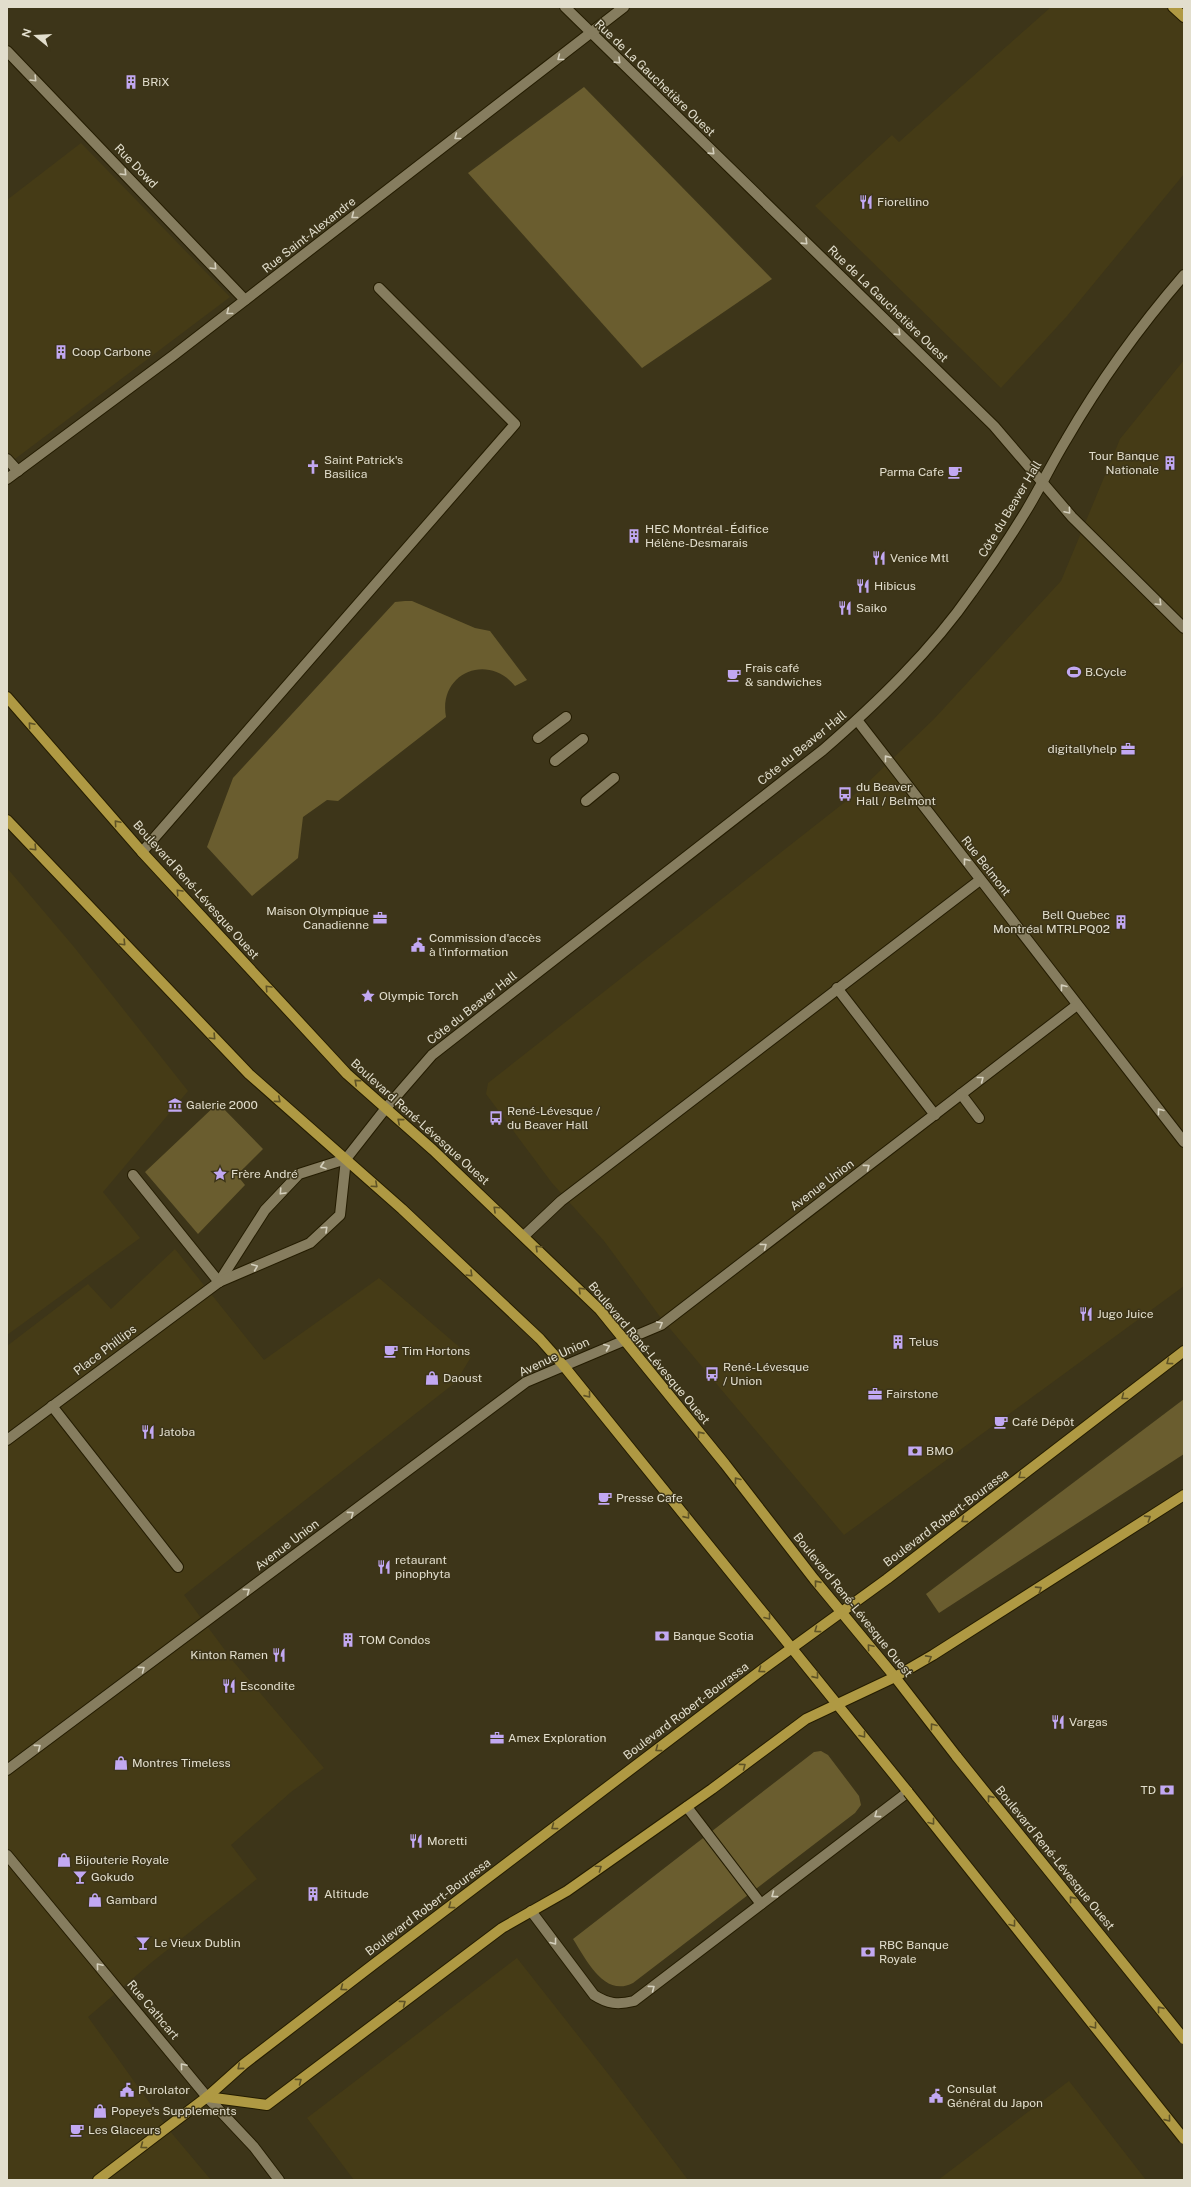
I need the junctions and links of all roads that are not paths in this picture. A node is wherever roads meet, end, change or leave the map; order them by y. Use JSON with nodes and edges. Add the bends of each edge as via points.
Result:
{"nodes":[{"id":1,"x":565,"y":7,"type":"edge"},
{"id":2,"x":624,"y":7,"type":"edge"},
{"id":3,"x":591,"y":33,"type":"junction"},
{"id":4,"x":7,"y":51,"type":"edge"},
{"id":5,"x":1184,"y":275,"type":"edge"},
{"id":6,"x":379,"y":288,"type":"dead end"},
{"id":7,"x":246,"y":300,"type":"junction"},
{"id":8,"x":7,"y":459,"type":"edge"},
{"id":9,"x":18,"y":471,"type":"junction"},
{"id":10,"x":7,"y":479,"type":"edge"},
{"id":11,"x":1042,"y":482,"type":"junction"},
{"id":12,"x":1184,"y":628,"type":"edge"},
{"id":13,"x":7,"y":697,"type":"edge"},
{"id":14,"x":566,"y":717,"type":"dead end"},
{"id":15,"x":856,"y":720,"type":"junction"},
{"id":16,"x":538,"y":738,"type":"dead end"},
{"id":17,"x":583,"y":739,"type":"dead end"},
{"id":18,"x":555,"y":761,"type":"dead end"},
{"id":19,"x":614,"y":778,"type":"dead end"},
{"id":20,"x":586,"y":802,"type":"dead end"},
{"id":21,"x":7,"y":820,"type":"edge"},
{"id":22,"x":142,"y":852,"type":"junction"},
{"id":23,"x":980,"y":880,"type":"junction"},
{"id":24,"x":838,"y":988,"type":"junction"},
{"id":25,"x":1077,"y":1005,"type":"junction"},
{"id":26,"x":960,"y":1094,"type":"junction"},
{"id":27,"x":386,"y":1108,"type":"junction"},
{"id":28,"x":935,"y":1115,"type":"junction"},
{"id":29,"x":979,"y":1118,"type":"dead end"},
{"id":30,"x":1184,"y":1142,"type":"edge"},
{"id":31,"x":346,"y":1159,"type":"junction"},
{"id":32,"x":133,"y":1175,"type":"dead end"},
{"id":33,"x":525,"y":1235,"type":"junction"},
{"id":34,"x":219,"y":1282,"type":"junction"},
{"id":35,"x":625,"y":1340,"type":"junction"},
{"id":36,"x":1184,"y":1351,"type":"edge"},
{"id":37,"x":563,"y":1365,"type":"junction"},
{"id":38,"x":52,"y":1406,"type":"junction"},
{"id":39,"x":7,"y":1440,"type":"edge"},
{"id":40,"x":1184,"y":1495,"type":"edge"},
{"id":41,"x":178,"y":1567,"type":"dead end"},
{"id":42,"x":842,"y":1613,"type":"junction"},
{"id":43,"x":793,"y":1648,"type":"junction"},
{"id":44,"x":895,"y":1677,"type":"junction"},
{"id":45,"x":839,"y":1704,"type":"junction"},
{"id":46,"x":7,"y":1770,"type":"edge"},
{"id":47,"x":908,"y":1792,"type":"junction"},
{"id":48,"x":687,"y":1807,"type":"junction"},
{"id":49,"x":7,"y":1855,"type":"edge"},
{"id":50,"x":762,"y":1904,"type":"junction"},
{"id":51,"x":531,"y":1911,"type":"junction"},
{"id":52,"x":1184,"y":2039,"type":"edge"},
{"id":53,"x":207,"y":2096,"type":"junction"},
{"id":54,"x":1184,"y":2139,"type":"edge"},
{"id":55,"x":98,"y":2180,"type":"edge"},
{"id":56,"x":279,"y":2180,"type":"edge"}],
"edges":[{"from":1,"to":3,"type":"street","name":"Rue de La Gauchetière Ouest"},
{"from":2,"to":3,"type":"street","name":"Rue Saint-Alexandre"},
{"from":3,"to":7,"type":"street","name":"Rue Saint-Alexandre","one_way":true},
{"from":3,"to":11,"type":"street","name":"Rue de La Gauchetière Ouest","one_way":true,"via":[[994,426]]},
{"from":4,"to":7,"type":"street","name":"Rue Dowd","one_way":true},
{"from":5,"to":11,"type":"street","name":"Côte du Beaver Hall","via":[[1110,370]]},
{"from":6,"to":22,"type":"street","via":[[515,424]]},
{"from":7,"to":9,"type":"street","name":"Rue Saint-Alexandre","one_way":true},
{"from":8,"to":9,"type":"street"},
{"from":9,"to":10,"type":"street","name":"Rue Saint-Alexandre"},
{"from":11,"to":12,"type":"street","name":"Rue de La Gauchetière Ouest","one_way":true,"via":[[1072,517]]},
{"from":11,"to":15,"type":"street","name":"Côte du Beaver Hall","via":[[1007,541],[950,621]]},
{"from":22,"to":13,"type":"main road","name":"Boulevard René-Lévesque Ouest","one_way":true},
{"from":14,"to":16,"type":"street"},
{"from":23,"to":15,"type":"street","name":"Rue Belmont","one_way":true},
{"from":15,"to":27,"type":"street","name":"Côte du Beaver Hall","via":[[823,750],[432,1055]]},
{"from":17,"to":18,"type":"street"},
{"from":19,"to":20,"type":"street"},
{"from":21,"to":31,"type":"main road","one_way":true,"via":[[249,1074]]},
{"from":27,"to":22,"type":"main road","name":"Boulevard René-Lévesque Ouest","one_way":true,"via":[[338,1064]]},
{"from":23,"to":24,"type":"street"},
{"from":25,"to":23,"type":"street","name":"Rue Belmont","one_way":true},
{"from":24,"to":28,"type":"street"},
{"from":24,"to":33,"type":"street","via":[[561,1201]]},
{"from":26,"to":25,"type":"street","name":"Avenue Union","one_way":true},
{"from":30,"to":25,"type":"street","name":"Rue Belmont","one_way":true},
{"from":26,"to":28,"type":"street","name":"Avenue Union"},
{"from":26,"to":29,"type":"street"},
{"from":27,"to":31,"type":"street","name":"Côte du Beaver Hall"},
{"from":33,"to":27,"type":"main road","name":"Boulevard René-Lévesque Ouest","one_way":true},
{"from":35,"to":28,"type":"street","name":"Avenue Union","one_way":true,"via":[[661,1325]]},
{"from":31,"to":34,"type":"street","one_way":true,"via":[[299,1174],[265,1210]]},
{"from":34,"to":31,"type":"street","one_way":true,"via":[[310,1243],[340,1215]]},
{"from":31,"to":37,"type":"main road","one_way":true,"via":[[540,1339]]},
{"from":32,"to":34,"type":"street"},
{"from":35,"to":33,"type":"main road","name":"Boulevard René-Lévesque Ouest","one_way":true,"via":[[596,1305]]},
{"from":34,"to":38,"type":"street","name":"Place Phillips"},
{"from":37,"to":35,"type":"street","name":"Avenue Union","one_way":true},
{"from":42,"to":35,"type":"main road","name":"Boulevard René-Lévesque Ouest","one_way":true},
{"from":36,"to":42,"type":"main road","name":"Boulevard Robert-Bourassa","one_way":true},
{"from":37,"to":43,"type":"main road","one_way":true},
{"from":46,"to":37,"type":"street","name":"Avenue Union","one_way":true,"via":[[526,1382]]},
{"from":38,"to":39,"type":"street","name":"Place Phillips"},
{"from":38,"to":41,"type":"street"},
{"from":44,"to":40,"type":"main road","one_way":true,"via":[[985,1623]]},
{"from":42,"to":43,"type":"main road","name":"Boulevard Robert-Bourassa","one_way":true},
{"from":44,"to":42,"type":"main road","name":"Boulevard René-Lévesque Ouest","one_way":true},
{"from":43,"to":45,"type":"main road","one_way":true},
{"from":43,"to":53,"type":"main road","name":"Boulevard Robert-Bourassa","one_way":true,"via":[[256,2055]]},
{"from":44,"to":45,"type":"main road"},
{"from":52,"to":44,"type":"main road","name":"Boulevard René-Lévesque Ouest","one_way":true,"bridge":true},
{"from":45,"to":47,"type":"main road","one_way":true},
{"from":48,"to":45,"type":"main road","one_way":true,"via":[[806,1720]]},
{"from":47,"to":50,"type":"street","one_way":true},
{"from":47,"to":54,"type":"main road","one_way":true,"bridge":true},
{"from":48,"to":50,"type":"street"},
{"from":51,"to":48,"type":"main road","one_way":true,"via":[[567,1891]]},
{"from":53,"to":49,"type":"street","name":"Rue Cathcart","one_way":true},
{"from":51,"to":50,"type":"street","one_way":true,"via":[[589,1989],[601,2000],[617,2004],[634,2001]]},
{"from":53,"to":51,"type":"main road","one_way":true,"via":[[268,2105],[502,1928]]},
{"from":53,"to":55,"type":"main road","name":"Boulevard Robert-Bourassa","one_way":true},
{"from":53,"to":56,"type":"street","name":"Rue Cathcart","via":[[254,2147]]}]}
